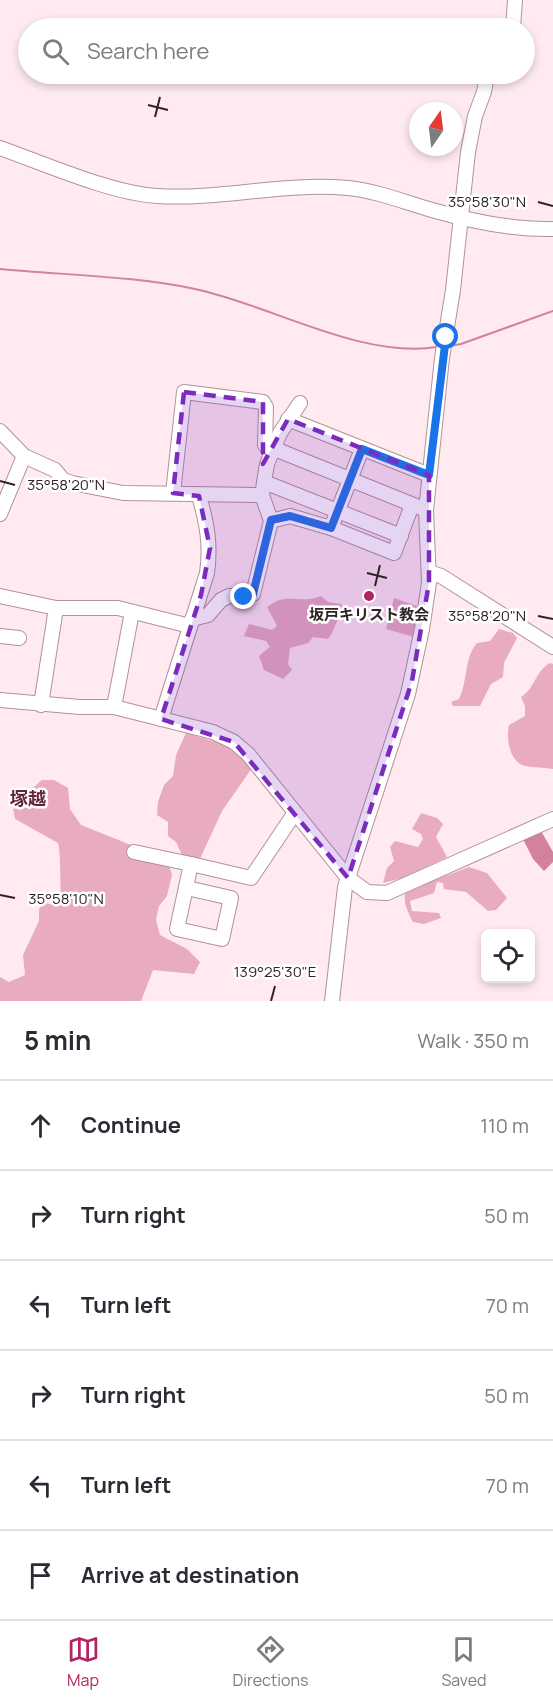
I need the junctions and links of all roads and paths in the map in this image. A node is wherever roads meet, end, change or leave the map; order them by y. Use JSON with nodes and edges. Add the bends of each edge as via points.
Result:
{"nodes":[{"id":1,"x":515,"y":0,"type":"edge"},
{"id":2,"x":514,"y":18,"type":"edge"},
{"id":3,"x":485,"y":84,"type":"edge"},
{"id":4,"x":0,"y":148,"type":"edge"},
{"id":5,"x":461,"y":218,"type":"junction"},
{"id":6,"x":553,"y":229,"type":"edge"},
{"id":7,"x":300,"y":403,"type":"dead end"},
{"id":8,"x":288,"y":419,"type":"junction"},
{"id":9,"x":0,"y":431,"type":"edge"},
{"id":10,"x":273,"y":449,"type":"junction"},
{"id":11,"x":362,"y":449,"type":"junction"},
{"id":12,"x":24,"y":456,"type":"junction"},
{"id":13,"x":429,"y":475,"type":"junction"},
{"id":14,"x":350,"y":481,"type":"junction"},
{"id":15,"x":263,"y":488,"type":"junction"},
{"id":16,"x":173,"y":492,"type":"junction"},
{"id":17,"x":199,"y":496,"type":"junction"},
{"id":18,"x":412,"y":505,"type":"junction"},
{"id":19,"x":338,"y":510,"type":"junction"},
{"id":20,"x":426,"y":510,"type":"junction"},
{"id":21,"x":0,"y":514,"type":"edge"},
{"id":22,"x":271,"y":520,"type":"junction"},
{"id":23,"x":331,"y":528,"type":"junction"},
{"id":24,"x":401,"y":536,"type":"junction"},
{"id":25,"x":429,"y":572,"type":"junction"},
{"id":26,"x":0,"y":596,"type":"edge"},
{"id":27,"x":56,"y":608,"type":"junction"},
{"id":28,"x":132,"y":612,"type":"junction"},
{"id":29,"x":191,"y":622,"type":"junction"},
{"id":30,"x":0,"y":636,"type":"edge"},
{"id":31,"x":19,"y":638,"type":"dead end"},
{"id":32,"x":553,"y":647,"type":"edge"},
{"id":33,"x":0,"y":700,"type":"edge"},
{"id":34,"x":41,"y":705,"type":"junction"},
{"id":35,"x":114,"y":707,"type":"junction"},
{"id":36,"x":161,"y":719,"type":"junction"},
{"id":37,"x":294,"y":813,"type":"junction"},
{"id":38,"x":550,"y":820,"type":"edge"},
{"id":39,"x":553,"y":835,"type":"edge"},
{"id":40,"x":134,"y":852,"type":"dead end"},
{"id":41,"x":191,"y":864,"type":"junction"},
{"id":42,"x":348,"y":878,"type":"junction"},
{"id":43,"x":187,"y":888,"type":"junction"},
{"id":44,"x":333,"y":1001,"type":"edge"}],
"edges":[{"from":1,"to":2,"type":"street"},
{"from":3,"to":5,"type":"street","via":[[472,129]]},
{"from":4,"to":5,"type":"street","via":[[119,188],[155,196],[293,187],[349,188]]},
{"from":5,"to":6,"type":"street","via":[[534,230]]},
{"from":5,"to":13,"type":"street"},
{"from":7,"to":8,"type":"street"},
{"from":8,"to":10,"type":"street"},
{"from":8,"to":11,"type":"street"},
{"from":9,"to":12,"type":"street"},
{"from":10,"to":14,"type":"street"},
{"from":10,"to":15,"type":"street"},
{"from":10,"to":16,"type":"street","via":[[264,442],[263,402],[184,392]]},
{"from":11,"to":13,"type":"street"},
{"from":11,"to":14,"type":"street"},
{"from":12,"to":16,"type":"street","via":[[72,483],[123,493]]},
{"from":12,"to":21,"type":"street"},
{"from":13,"to":20,"type":"street"},
{"from":14,"to":18,"type":"street"},
{"from":14,"to":19,"type":"street"},
{"from":15,"to":17,"type":"street"},
{"from":15,"to":19,"type":"street"},
{"from":15,"to":22,"type":"street"},
{"from":16,"to":17,"type":"street"},
{"from":17,"to":29,"type":"street","via":[[210,548],[207,573]]},
{"from":18,"to":20,"type":"street"},
{"from":18,"to":24,"type":"street"},
{"from":19,"to":23,"type":"street"},
{"from":19,"to":24,"type":"street"},
{"from":20,"to":25,"type":"street"},
{"from":22,"to":23,"type":"street","via":[[290,516]]},
{"from":22,"to":29,"type":"street","via":[[253,594],[229,596],[208,615]]},
{"from":23,"to":24,"type":"street","via":[[394,553]]},
{"from":25,"to":32,"type":"street"},
{"from":25,"to":42,"type":"street","via":[[412,681]]},
{"from":26,"to":27,"type":"street"},
{"from":27,"to":28,"type":"street"},
{"from":27,"to":34,"type":"street"},
{"from":28,"to":29,"type":"street"},
{"from":28,"to":35,"type":"street"},
{"from":29,"to":36,"type":"street"},
{"from":30,"to":31,"type":"street"},
{"from":33,"to":34,"type":"street"},
{"from":34,"to":35,"type":"street"},
{"from":35,"to":36,"type":"street"},
{"from":36,"to":37,"type":"street","via":[[213,732],[234,742]]},
{"from":37,"to":41,"type":"street","via":[[251,878]]},
{"from":37,"to":42,"type":"street"},
{"from":38,"to":39,"type":"street"},
{"from":38,"to":42,"type":"street","via":[[387,893],[367,892]]},
{"from":40,"to":41,"type":"street"},
{"from":41,"to":43,"type":"street"},
{"from":42,"to":44,"type":"street"},
{"from":43,"to":43,"type":"street","via":[[231,898],[222,939],[177,929]]}]}
